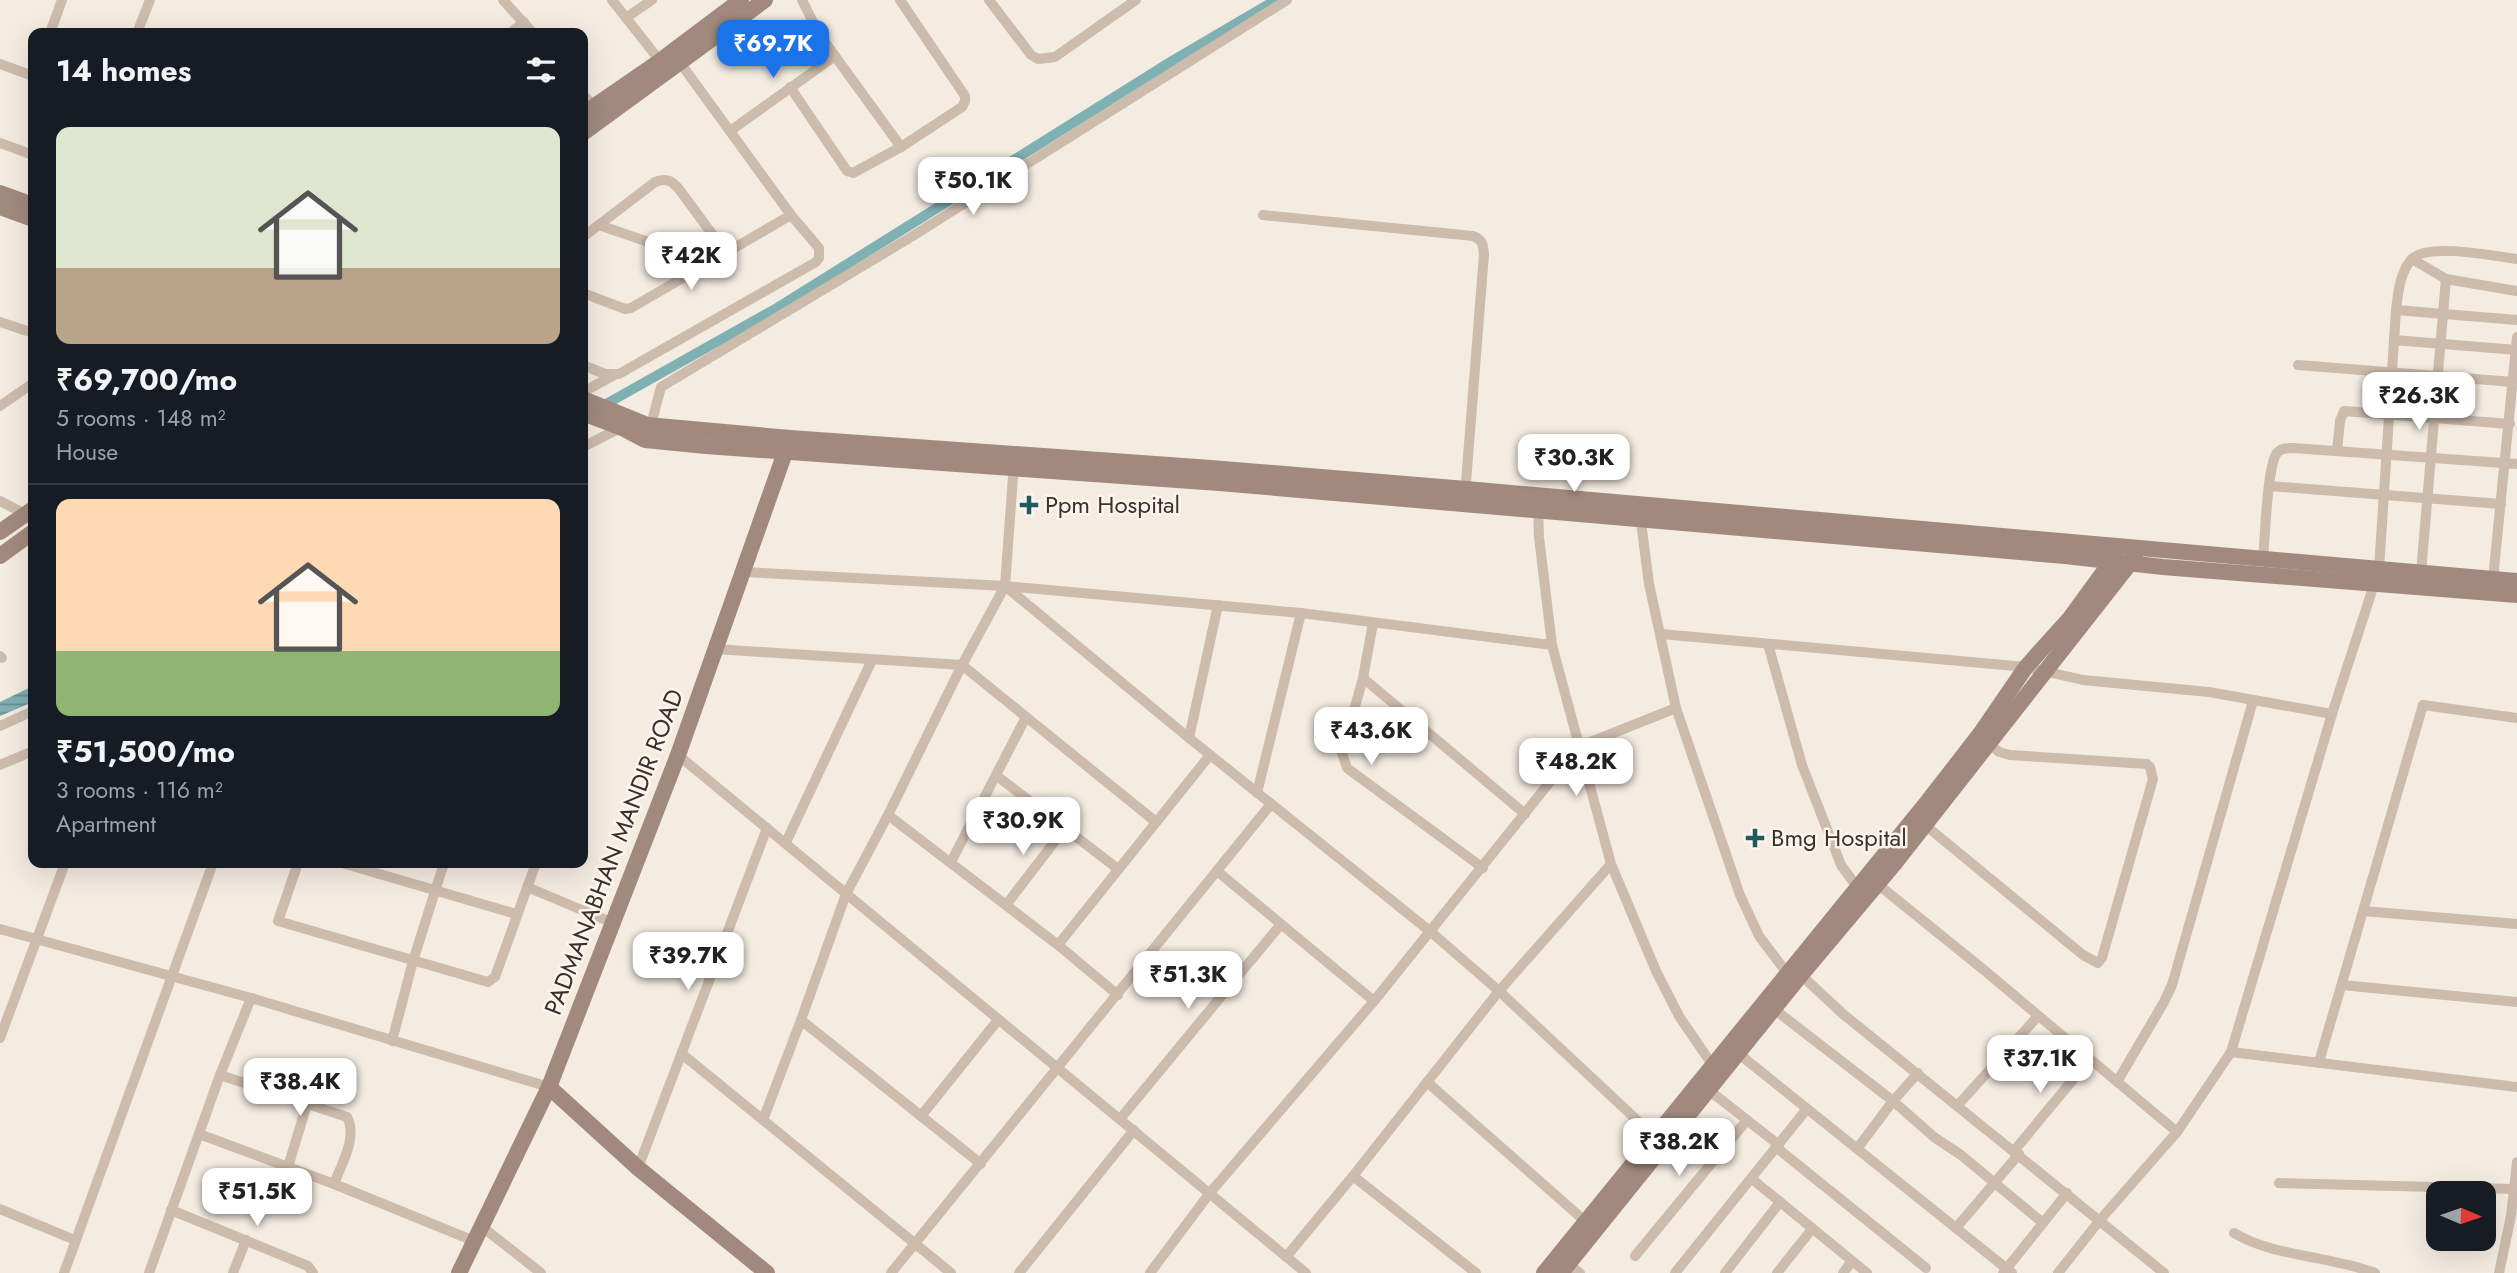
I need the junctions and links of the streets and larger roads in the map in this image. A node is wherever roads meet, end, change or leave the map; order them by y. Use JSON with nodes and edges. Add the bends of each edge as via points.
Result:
{"nodes":[{"id":1,"x":62,"y":0,"type":"edge"},
{"id":2,"x":150,"y":0,"type":"edge"},
{"id":3,"x":503,"y":0,"type":"edge"},
{"id":4,"x":612,"y":0,"type":"edge"},
{"id":5,"x":652,"y":0,"type":"edge"},
{"id":6,"x":741,"y":0,"type":"edge"},
{"id":7,"x":765,"y":0,"type":"edge"},
{"id":8,"x":802,"y":0,"type":"edge"},
{"id":9,"x":901,"y":0,"type":"edge"},
{"id":10,"x":989,"y":0,"type":"edge"},
{"id":11,"x":1136,"y":0,"type":"edge"},
{"id":12,"x":1287,"y":0,"type":"edge"},
{"id":13,"x":626,"y":18,"type":"junction"},
{"id":14,"x":524,"y":22,"type":"junction"},
{"id":15,"x":52,"y":28,"type":"edge"},
{"id":16,"x":139,"y":28,"type":"edge"},
{"id":17,"x":516,"y":28,"type":"edge"},
{"id":18,"x":529,"y":28,"type":"edge"},
{"id":19,"x":835,"y":56,"type":"junction"},
{"id":20,"x":670,"y":58,"type":"junction"},
{"id":21,"x":0,"y":64,"type":"edge"},
{"id":22,"x":28,"y":74,"type":"edge"},
{"id":23,"x":790,"y":87,"type":"junction"},
{"id":24,"x":588,"y":104,"type":"edge"},
{"id":25,"x":588,"y":129,"type":"edge"},
{"id":26,"x":730,"y":131,"type":"junction"},
{"id":27,"x":0,"y":143,"type":"edge"},
{"id":28,"x":901,"y":148,"type":"junction"},
{"id":29,"x":28,"y":153,"type":"edge"},
{"id":30,"x":0,"y":193,"type":"edge"},
{"id":31,"x":28,"y":203,"type":"edge"},
{"id":32,"x":0,"y":207,"type":"edge"},
{"id":33,"x":791,"y":215,"type":"junction"},
{"id":34,"x":1263,"y":215,"type":"dead end"},
{"id":35,"x":28,"y":217,"type":"edge"},
{"id":36,"x":598,"y":225,"type":"junction"},
{"id":37,"x":588,"y":233,"type":"edge"},
{"id":38,"x":726,"y":253,"type":"junction"},
{"id":39,"x":2412,"y":259,"type":"junction"},
{"id":40,"x":2517,"y":259,"type":"edge"},
{"id":41,"x":709,"y":263,"type":"junction"},
{"id":42,"x":2446,"y":279,"type":"junction"},
{"id":43,"x":2517,"y":291,"type":"edge"},
{"id":44,"x":588,"y":295,"type":"edge"},
{"id":45,"x":2396,"y":310,"type":"junction"},
{"id":46,"x":2445,"y":314,"type":"junction"},
{"id":47,"x":2517,"y":320,"type":"edge"},
{"id":48,"x":0,"y":321,"type":"edge"},
{"id":49,"x":28,"y":331,"type":"edge"},
{"id":50,"x":2517,"y":337,"type":"edge"},
{"id":51,"x":2395,"y":340,"type":"junction"},
{"id":52,"x":2442,"y":344,"type":"junction"},
{"id":53,"x":2516,"y":350,"type":"edge"},
{"id":54,"x":2298,"y":365,"type":"dead end"},
{"id":55,"x":588,"y":367,"type":"edge"},
{"id":56,"x":2393,"y":373,"type":"junction"},
{"id":57,"x":614,"y":375,"type":"junction"},
{"id":58,"x":2439,"y":376,"type":"junction"},
{"id":59,"x":2513,"y":382,"type":"junction"},
{"id":60,"x":28,"y":386,"type":"edge"},
{"id":61,"x":588,"y":397,"type":"edge"},
{"id":62,"x":588,"y":404,"type":"edge"},
{"id":63,"x":0,"y":406,"type":"edge"},
{"id":64,"x":2390,"y":415,"type":"junction"},
{"id":65,"x":2435,"y":418,"type":"junction"},
{"id":66,"x":627,"y":424,"type":"junction"},
{"id":67,"x":2510,"y":424,"type":"junction"},
{"id":68,"x":651,"y":425,"type":"junction"},
{"id":69,"x":588,"y":444,"type":"edge"},
{"id":70,"x":788,"y":445,"type":"junction"},
{"id":71,"x":2337,"y":451,"type":"junction"},
{"id":72,"x":2387,"y":455,"type":"junction"},
{"id":73,"x":2432,"y":458,"type":"junction"},
{"id":74,"x":1014,"y":460,"type":"junction"},
{"id":75,"x":2511,"y":464,"type":"edge"},
{"id":76,"x":2269,"y":486,"type":"junction"},
{"id":77,"x":2385,"y":495,"type":"junction"},
{"id":78,"x":1465,"y":497,"type":"junction"},
{"id":79,"x":2428,"y":498,"type":"junction"},
{"id":80,"x":0,"y":501,"type":"edge"},
{"id":81,"x":1538,"y":503,"type":"junction"},
{"id":82,"x":2501,"y":504,"type":"junction"},
{"id":83,"x":1639,"y":511,"type":"junction"},
{"id":84,"x":28,"y":514,"type":"edge"},
{"id":85,"x":28,"y":517,"type":"edge"},
{"id":86,"x":0,"y":532,"type":"edge"},
{"id":87,"x":28,"y":535,"type":"edge"},
{"id":88,"x":2123,"y":546,"type":"junction"},
{"id":89,"x":2143,"y":547,"type":"junction"},
{"id":90,"x":0,"y":556,"type":"edge"},
{"id":91,"x":2263,"y":559,"type":"junction"},
{"id":92,"x":2112,"y":561,"type":"junction"},
{"id":93,"x":2131,"y":563,"type":"junction"},
{"id":94,"x":744,"y":572,"type":"junction"},
{"id":95,"x":2421,"y":573,"type":"junction"},
{"id":96,"x":2377,"y":576,"type":"junction"},
{"id":97,"x":2494,"y":579,"type":"junction"},
{"id":98,"x":2517,"y":581,"type":"edge"},
{"id":99,"x":1005,"y":586,"type":"junction"},
{"id":100,"x":2517,"y":595,"type":"edge"},
{"id":101,"x":1218,"y":605,"type":"junction"},
{"id":102,"x":1301,"y":613,"type":"junction"},
{"id":103,"x":1373,"y":623,"type":"junction"},
{"id":104,"x":1661,"y":634,"type":"junction"},
{"id":105,"x":1768,"y":644,"type":"junction"},
{"id":106,"x":1552,"y":645,"type":"junction"},
{"id":107,"x":715,"y":649,"type":"junction"},
{"id":108,"x":872,"y":660,"type":"junction"},
{"id":109,"x":962,"y":666,"type":"junction"},
{"id":110,"x":2026,"y":667,"type":"junction"},
{"id":111,"x":2047,"y":671,"type":"junction"},
{"id":112,"x":1363,"y":678,"type":"junction"},
{"id":113,"x":2253,"y":701,"type":"junction"},
{"id":114,"x":1675,"y":708,"type":"junction"},
{"id":115,"x":28,"y":713,"type":"edge"},
{"id":116,"x":2332,"y":714,"type":"junction"},
{"id":117,"x":1026,"y":717,"type":"junction"},
{"id":118,"x":2517,"y":718,"type":"edge"},
{"id":119,"x":0,"y":726,"type":"edge"},
{"id":120,"x":1189,"y":738,"type":"junction"},
{"id":121,"x":1985,"y":739,"type":"junction"},
{"id":122,"x":1578,"y":747,"type":"junction"},
{"id":123,"x":28,"y":753,"type":"edge"},
{"id":124,"x":678,"y":755,"type":"junction"},
{"id":125,"x":1210,"y":755,"type":"junction"},
{"id":126,"x":0,"y":765,"type":"edge"},
{"id":127,"x":997,"y":776,"type":"junction"},
{"id":128,"x":1257,"y":793,"type":"junction"},
{"id":129,"x":1271,"y":804,"type":"junction"},
{"id":130,"x":1525,"y":814,"type":"junction"},
{"id":131,"x":888,"y":815,"type":"junction"},
{"id":132,"x":1156,"y":822,"type":"junction"},
{"id":133,"x":1925,"y":825,"type":"junction"},
{"id":134,"x":767,"y":828,"type":"junction"},
{"id":135,"x":1065,"y":828,"type":"junction"},
{"id":136,"x":786,"y":842,"type":"junction"},
{"id":137,"x":951,"y":862,"type":"junction"},
{"id":138,"x":1611,"y":864,"type":"junction"},
{"id":139,"x":63,"y":868,"type":"edge"},
{"id":140,"x":211,"y":868,"type":"edge"},
{"id":141,"x":296,"y":868,"type":"edge"},
{"id":142,"x":358,"y":868,"type":"edge"},
{"id":143,"x":443,"y":868,"type":"edge"},
{"id":144,"x":534,"y":868,"type":"edge"},
{"id":145,"x":1483,"y":868,"type":"junction"},
{"id":146,"x":1118,"y":869,"type":"junction"},
{"id":147,"x":1217,"y":871,"type":"junction"},
{"id":148,"x":1867,"y":882,"type":"junction"},
{"id":149,"x":527,"y":887,"type":"junction"},
{"id":150,"x":436,"y":892,"type":"junction"},
{"id":151,"x":846,"y":894,"type":"junction"},
{"id":152,"x":1006,"y":905,"type":"junction"},
{"id":153,"x":2363,"y":911,"type":"junction"},
{"id":154,"x":516,"y":914,"type":"junction"},
{"id":155,"x":612,"y":923,"type":"junction"},
{"id":156,"x":1281,"y":924,"type":"junction"},
{"id":157,"x":2517,"y":924,"type":"edge"},
{"id":158,"x":0,"y":929,"type":"edge"},
{"id":159,"x":1431,"y":932,"type":"junction"},
{"id":160,"x":37,"y":940,"type":"junction"},
{"id":161,"x":1058,"y":944,"type":"junction"},
{"id":162,"x":413,"y":961,"type":"junction"},
{"id":163,"x":1794,"y":974,"type":"junction"},
{"id":164,"x":170,"y":978,"type":"junction"},
{"id":165,"x":2342,"y":985,"type":"junction"},
{"id":166,"x":1499,"y":990,"type":"junction"},
{"id":167,"x":1118,"y":995,"type":"junction"},
{"id":168,"x":251,"y":998,"type":"junction"},
{"id":169,"x":1374,"y":1001,"type":"junction"},
{"id":170,"x":2517,"y":1002,"type":"edge"},
{"id":171,"x":1774,"y":1009,"type":"junction"},
{"id":172,"x":2038,"y":1016,"type":"junction"},
{"id":173,"x":801,"y":1020,"type":"junction"},
{"id":174,"x":998,"y":1020,"type":"junction"},
{"id":175,"x":0,"y":1038,"type":"edge"},
{"id":176,"x":392,"y":1041,"type":"junction"},
{"id":177,"x":2231,"y":1052,"type":"junction"},
{"id":178,"x":682,"y":1054,"type":"junction"},
{"id":179,"x":1727,"y":1059,"type":"junction"},
{"id":180,"x":2090,"y":1059,"type":"junction"},
{"id":181,"x":2319,"y":1062,"type":"junction"},
{"id":182,"x":1059,"y":1067,"type":"junction"},
{"id":183,"x":1918,"y":1073,"type":"junction"},
{"id":184,"x":220,"y":1075,"type":"junction"},
{"id":185,"x":1427,"y":1082,"type":"junction"},
{"id":186,"x":2117,"y":1082,"type":"junction"},
{"id":187,"x":549,"y":1087,"type":"junction"},
{"id":188,"x":2517,"y":1087,"type":"edge"},
{"id":189,"x":1710,"y":1091,"type":"junction"},
{"id":190,"x":1893,"y":1101,"type":"junction"},
{"id":191,"x":307,"y":1104,"type":"junction"},
{"id":192,"x":1958,"y":1105,"type":"junction"},
{"id":193,"x":1807,"y":1110,"type":"junction"},
{"id":194,"x":921,"y":1116,"type":"junction"},
{"id":195,"x":1120,"y":1119,"type":"junction"},
{"id":196,"x":763,"y":1120,"type":"junction"},
{"id":197,"x":1747,"y":1120,"type":"junction"},
{"id":198,"x":1133,"y":1129,"type":"junction"},
{"id":199,"x":2177,"y":1132,"type":"junction"},
{"id":200,"x":199,"y":1135,"type":"junction"},
{"id":201,"x":1655,"y":1137,"type":"junction"},
{"id":202,"x":1778,"y":1146,"type":"junction"},
{"id":203,"x":1857,"y":1149,"type":"junction"},
{"id":204,"x":2016,"y":1152,"type":"junction"},
{"id":205,"x":981,"y":1164,"type":"junction"},
{"id":206,"x":2517,"y":1164,"type":"edge"},
{"id":207,"x":288,"y":1167,"type":"junction"},
{"id":208,"x":638,"y":1168,"type":"junction"},
{"id":209,"x":1353,"y":1176,"type":"junction"},
{"id":210,"x":1752,"y":1179,"type":"junction"},
{"id":211,"x":1994,"y":1183,"type":"junction"},
{"id":212,"x":2279,"y":1183,"type":"dead end"},
{"id":213,"x":334,"y":1184,"type":"junction"},
{"id":214,"x":2514,"y":1189,"type":"junction"},
{"id":215,"x":2067,"y":1193,"type":"junction"},
{"id":216,"x":1209,"y":1194,"type":"junction"},
{"id":217,"x":1780,"y":1202,"type":"junction"},
{"id":218,"x":0,"y":1209,"type":"edge"},
{"id":219,"x":171,"y":1210,"type":"junction"},
{"id":220,"x":2101,"y":1220,"type":"junction"},
{"id":221,"x":1586,"y":1222,"type":"junction"},
{"id":222,"x":2043,"y":1223,"type":"junction"},
{"id":223,"x":1956,"y":1228,"type":"junction"},
{"id":224,"x":1812,"y":1229,"type":"junction"},
{"id":225,"x":477,"y":1233,"type":"junction"},
{"id":226,"x":2234,"y":1233,"type":"dead end"},
{"id":227,"x":75,"y":1240,"type":"junction"},
{"id":228,"x":246,"y":1240,"type":"junction"},
{"id":229,"x":916,"y":1244,"type":"junction"},
{"id":230,"x":1635,"y":1256,"type":"dead end"},
{"id":231,"x":1286,"y":1257,"type":"junction"},
{"id":232,"x":1852,"y":1261,"type":"junction"},
{"id":233,"x":1567,"y":1266,"type":"edge"},
{"id":234,"x":1926,"y":1268,"type":"dead end"},
{"id":235,"x":2007,"y":1271,"type":"edge"},
{"id":236,"x":1154,"y":1272,"type":"edge"},
{"id":237,"x":64,"y":1273,"type":"edge"},
{"id":238,"x":149,"y":1273,"type":"edge"},
{"id":239,"x":233,"y":1273,"type":"edge"},
{"id":240,"x":313,"y":1273,"type":"edge"},
{"id":241,"x":459,"y":1273,"type":"edge"},
{"id":242,"x":541,"y":1273,"type":"edge"},
{"id":243,"x":767,"y":1273,"type":"edge"},
{"id":244,"x":891,"y":1273,"type":"edge"},
{"id":245,"x":951,"y":1273,"type":"edge"},
{"id":246,"x":1019,"y":1273,"type":"edge"},
{"id":247,"x":1306,"y":1273,"type":"edge"},
{"id":248,"x":1476,"y":1273,"type":"edge"},
{"id":249,"x":1544,"y":1273,"type":"edge"},
{"id":250,"x":1675,"y":1273,"type":"edge"},
{"id":251,"x":1726,"y":1273,"type":"edge"},
{"id":252,"x":1777,"y":1273,"type":"edge"},
{"id":253,"x":1843,"y":1273,"type":"edge"},
{"id":254,"x":1867,"y":1273,"type":"edge"},
{"id":255,"x":2058,"y":1273,"type":"edge"},
{"id":256,"x":2164,"y":1273,"type":"edge"},
{"id":257,"x":2375,"y":1273,"type":"edge"},
{"id":258,"x":2499,"y":1273,"type":"edge"}],
"edges":[{"from":1,"to":15,"type":"street"},
{"from":2,"to":16,"type":"street"},
{"from":3,"to":14,"type":"street"},
{"from":4,"to":13,"type":"street"},
{"from":5,"to":13,"type":"street"},
{"from":6,"to":20,"type":"street"},
{"from":7,"to":20,"type":"street"},
{"from":8,"to":19,"type":"street"},
{"from":9,"to":28,"type":"street","via":[[965,101]]},
{"from":10,"to":11,"type":"street","via":[[1038,59],[1055,57]]},
{"from":12,"to":68,"type":"street","via":[[922,230],[661,387]]},
{"from":13,"to":20,"type":"street"},
{"from":14,"to":17,"type":"street"},
{"from":14,"to":18,"type":"street"},
{"from":19,"to":23,"type":"street"},
{"from":19,"to":28,"type":"street"},
{"from":20,"to":24,"type":"street"},
{"from":20,"to":25,"type":"street"},
{"from":20,"to":26,"type":"street"},
{"from":21,"to":22,"type":"street"},
{"from":23,"to":26,"type":"street"},
{"from":23,"to":28,"type":"street","via":[[847,171],[857,173]]},
{"from":26,"to":33,"type":"street"},
{"from":27,"to":29,"type":"street"},
{"from":30,"to":31,"type":"street"},
{"from":32,"to":35,"type":"street"},
{"from":33,"to":38,"type":"street"},
{"from":33,"to":57,"type":"street","via":[[819,248],[816,262]]},
{"from":34,"to":78,"type":"street","via":[[1479,238],[1484,254]]},
{"from":36,"to":37,"type":"street"},
{"from":36,"to":38,"type":"street","via":[[664,179],[679,189]]},
{"from":36,"to":41,"type":"street"},
{"from":38,"to":41,"type":"street"},
{"from":39,"to":40,"type":"street","via":[[2435,251]]},
{"from":39,"to":42,"type":"street"},
{"from":39,"to":45,"type":"street","via":[[2402,278]]},
{"from":41,"to":44,"type":"street","via":[[631,308]]},
{"from":42,"to":43,"type":"street"},
{"from":42,"to":46,"type":"street"},
{"from":45,"to":46,"type":"street"},
{"from":45,"to":51,"type":"street"},
{"from":46,"to":47,"type":"street"},
{"from":46,"to":52,"type":"street"},
{"from":48,"to":49,"type":"street"},
{"from":50,"to":53,"type":"street"},
{"from":51,"to":52,"type":"street"},
{"from":51,"to":56,"type":"street"},
{"from":52,"to":53,"type":"street"},
{"from":52,"to":58,"type":"street"},
{"from":53,"to":59,"type":"street"},
{"from":54,"to":56,"type":"street"},
{"from":55,"to":57,"type":"street"},
{"from":56,"to":58,"type":"street"},
{"from":56,"to":64,"type":"street"},
{"from":57,"to":61,"type":"street"},
{"from":58,"to":59,"type":"street"},
{"from":58,"to":65,"type":"street"},
{"from":59,"to":67,"type":"street"},
{"from":60,"to":63,"type":"street"},
{"from":62,"to":66,"type":"street"},
{"from":64,"to":65,"type":"street"},
{"from":64,"to":71,"type":"street","via":[[2344,411]]},
{"from":64,"to":72,"type":"street"},
{"from":65,"to":67,"type":"street"},
{"from":65,"to":73,"type":"street"},
{"from":66,"to":68,"type":"street"},
{"from":66,"to":69,"type":"street"},
{"from":66,"to":70,"type":"street","via":[[645,440]]},
{"from":67,"to":75,"type":"street"},
{"from":68,"to":70,"type":"street"},
{"from":70,"to":74,"type":"street"},
{"from":70,"to":94,"type":"street","name":"PADMANABHAN MANDIR ROAD"},
{"from":71,"to":72,"type":"street"},
{"from":71,"to":76,"type":"street","via":[[2282,449],[2273,460]]},
{"from":72,"to":73,"type":"street"},
{"from":72,"to":77,"type":"street"},
{"from":73,"to":75,"type":"street"},
{"from":73,"to":79,"type":"street"},
{"from":74,"to":78,"type":"street"},
{"from":74,"to":99,"type":"street"},
{"from":75,"to":82,"type":"street"},
{"from":76,"to":77,"type":"street"},
{"from":76,"to":91,"type":"street"},
{"from":77,"to":79,"type":"street"},
{"from":77,"to":96,"type":"street"},
{"from":78,"to":81,"type":"street"},
{"from":79,"to":82,"type":"street"},
{"from":79,"to":95,"type":"street"},
{"from":80,"to":84,"type":"street"},
{"from":81,"to":83,"type":"street"},
{"from":81,"to":106,"type":"street"},
{"from":82,"to":97,"type":"street"},
{"from":83,"to":88,"type":"street"},
{"from":83,"to":92,"type":"street"},
{"from":83,"to":104,"type":"street"},
{"from":85,"to":86,"type":"street"},
{"from":87,"to":90,"type":"street"},
{"from":88,"to":89,"type":"street"},
{"from":88,"to":92,"type":"street"},
{"from":89,"to":91,"type":"street"},
{"from":89,"to":93,"type":"street"},
{"from":91,"to":96,"type":"street"},
{"from":92,"to":93,"type":"street"},
{"from":92,"to":110,"type":"street"},
{"from":93,"to":96,"type":"street"},
{"from":93,"to":111,"type":"street"},
{"from":94,"to":99,"type":"street"},
{"from":94,"to":107,"type":"street","name":"PADMANABHAN MANDIR ROAD"},
{"from":95,"to":96,"type":"street"},
{"from":95,"to":97,"type":"street"},
{"from":96,"to":100,"type":"street"},
{"from":96,"to":116,"type":"street"},
{"from":97,"to":98,"type":"street"},
{"from":99,"to":101,"type":"street"},
{"from":99,"to":109,"type":"street"},
{"from":99,"to":120,"type":"street"},
{"from":101,"to":102,"type":"street"},
{"from":101,"to":120,"type":"street"},
{"from":102,"to":103,"type":"street"},
{"from":102,"to":128,"type":"street"},
{"from":103,"to":106,"type":"street"},
{"from":103,"to":112,"type":"street"},
{"from":104,"to":105,"type":"street"},
{"from":104,"to":114,"type":"street"},
{"from":105,"to":110,"type":"street"},
{"from":105,"to":148,"type":"street","via":[[1802,765],[1842,865],[1849,879]]},
{"from":106,"to":122,"type":"street"},
{"from":107,"to":108,"type":"street"},
{"from":107,"to":124,"type":"street","name":"PADMANABHAN MANDIR ROAD"},
{"from":108,"to":109,"type":"street"},
{"from":108,"to":136,"type":"street"},
{"from":109,"to":117,"type":"street"},
{"from":109,"to":131,"type":"street"},
{"from":110,"to":111,"type":"street"},
{"from":110,"to":121,"type":"street"},
{"from":111,"to":113,"type":"street","via":[[2083,680],[2209,692]]},
{"from":111,"to":121,"type":"street"},
{"from":112,"to":130,"type":"street"},
{"from":112,"to":145,"type":"street","via":[[1342,752],[1347,768]]},
{"from":113,"to":116,"type":"street"},
{"from":113,"to":186,"type":"street","via":[[2172,985]]},
{"from":114,"to":122,"type":"street"},
{"from":114,"to":163,"type":"street","via":[[1740,895],[1759,936]]},
{"from":115,"to":119,"type":"street"},
{"from":116,"to":177,"type":"street"},
{"from":117,"to":127,"type":"street"},
{"from":117,"to":132,"type":"street"},
{"from":118,"to":153,"type":"street","via":[[2423,705]]},
{"from":120,"to":125,"type":"street"},
{"from":121,"to":133,"type":"street"},
{"from":121,"to":133,"type":"street","via":[[2010,755],[2150,767],[2153,779],[2102,958],[2094,963],[2083,955]]},
{"from":121,"to":148,"type":"street"},
{"from":122,"to":130,"type":"street"},
{"from":122,"to":138,"type":"street"},
{"from":123,"to":126,"type":"street"},
{"from":124,"to":134,"type":"street"},
{"from":124,"to":155,"type":"street","name":"PADMANABHAN MANDIR ROAD"},
{"from":125,"to":128,"type":"street"},
{"from":125,"to":132,"type":"street"},
{"from":127,"to":135,"type":"street"},
{"from":127,"to":137,"type":"street"},
{"from":128,"to":129,"type":"street"},
{"from":129,"to":147,"type":"street"},
{"from":129,"to":159,"type":"street"},
{"from":130,"to":145,"type":"street"},
{"from":131,"to":137,"type":"street"},
{"from":131,"to":151,"type":"street"},
{"from":132,"to":146,"type":"street"},
{"from":133,"to":148,"type":"street"},
{"from":134,"to":136,"type":"street"},
{"from":134,"to":178,"type":"street"},
{"from":135,"to":146,"type":"street"},
{"from":135,"to":152,"type":"street"},
{"from":136,"to":151,"type":"street"},
{"from":137,"to":152,"type":"street"},
{"from":138,"to":166,"type":"street"},
{"from":138,"to":179,"type":"street","via":[[1679,1016]]},
{"from":139,"to":160,"type":"street"},
{"from":140,"to":164,"type":"street"},
{"from":141,"to":162,"type":"street","via":[[278,921]]},
{"from":142,"to":150,"type":"street"},
{"from":143,"to":150,"type":"street"},
{"from":144,"to":149,"type":"street"},
{"from":145,"to":159,"type":"street"},
{"from":146,"to":161,"type":"street"},
{"from":147,"to":156,"type":"street"},
{"from":147,"to":167,"type":"street"},
{"from":148,"to":163,"type":"street"},
{"from":148,"to":172,"type":"street"},
{"from":149,"to":154,"type":"street"},
{"from":149,"to":155,"type":"street"},
{"from":150,"to":154,"type":"street"},
{"from":150,"to":162,"type":"street"},
{"from":151,"to":173,"type":"street"},
{"from":151,"to":174,"type":"street"},
{"from":152,"to":161,"type":"street"},
{"from":153,"to":157,"type":"street"},
{"from":153,"to":165,"type":"street"},
{"from":154,"to":162,"type":"street","via":[[495,977],[488,982]]},
{"from":155,"to":187,"type":"street","name":"PADMANABHAN MANDIR ROAD"},
{"from":156,"to":169,"type":"street"},
{"from":156,"to":195,"type":"street"},
{"from":158,"to":160,"type":"street"},
{"from":159,"to":166,"type":"street"},
{"from":159,"to":169,"type":"street"},
{"from":160,"to":164,"type":"street"},
{"from":160,"to":175,"type":"street"},
{"from":161,"to":167,"type":"street"},
{"from":162,"to":176,"type":"street"},
{"from":163,"to":171,"type":"street"},
{"from":163,"to":179,"type":"street"},
{"from":163,"to":183,"type":"street"},
{"from":164,"to":168,"type":"street"},
{"from":164,"to":227,"type":"street"},
{"from":165,"to":170,"type":"street"},
{"from":165,"to":181,"type":"street"},
{"from":166,"to":185,"type":"street"},
{"from":166,"to":201,"type":"street"},
{"from":167,"to":182,"type":"street"},
{"from":168,"to":176,"type":"street"},
{"from":168,"to":184,"type":"street"},
{"from":169,"to":216,"type":"street"},
{"from":171,"to":179,"type":"street"},
{"from":171,"to":190,"type":"street"},
{"from":172,"to":180,"type":"street"},
{"from":172,"to":192,"type":"street"},
{"from":173,"to":194,"type":"street"},
{"from":173,"to":196,"type":"street"},
{"from":174,"to":182,"type":"street"},
{"from":174,"to":194,"type":"street"},
{"from":176,"to":187,"type":"street"},
{"from":177,"to":181,"type":"street"},
{"from":177,"to":199,"type":"street"},
{"from":178,"to":196,"type":"street"},
{"from":178,"to":208,"type":"street"},
{"from":179,"to":189,"type":"street"},
{"from":179,"to":193,"type":"street"},
{"from":179,"to":201,"type":"street"},
{"from":180,"to":186,"type":"street"},
{"from":180,"to":204,"type":"street"},
{"from":181,"to":188,"type":"street"},
{"from":182,"to":195,"type":"street"},
{"from":182,"to":205,"type":"street"},
{"from":183,"to":190,"type":"street"},
{"from":183,"to":192,"type":"street"},
{"from":184,"to":191,"type":"street"},
{"from":184,"to":200,"type":"street"},
{"from":185,"to":209,"type":"street"},
{"from":185,"to":221,"type":"street"},
{"from":186,"to":199,"type":"street"},
{"from":187,"to":208,"type":"street"},
{"from":187,"to":225,"type":"street","name":"PADMANABHAN MANDIR ROAD"},
{"from":189,"to":197,"type":"street"},
{"from":189,"to":233,"type":"street"},
{"from":190,"to":203,"type":"street"},
{"from":190,"to":211,"type":"street"},
{"from":191,"to":207,"type":"street"},
{"from":191,"to":213,"type":"street","via":[[347,1117],[351,1125]]},
{"from":192,"to":204,"type":"street"},
{"from":193,"to":202,"type":"street"},
{"from":193,"to":203,"type":"street"},
{"from":194,"to":205,"type":"street"},
{"from":195,"to":198,"type":"street"},
{"from":196,"to":229,"type":"street"},
{"from":197,"to":202,"type":"street"},
{"from":197,"to":230,"type":"street"},
{"from":198,"to":216,"type":"street"},
{"from":198,"to":246,"type":"street"},
{"from":199,"to":220,"type":"street"},
{"from":200,"to":207,"type":"street"},
{"from":200,"to":219,"type":"street"},
{"from":201,"to":221,"type":"street"},
{"from":202,"to":210,"type":"street"},
{"from":202,"to":234,"type":"street"},
{"from":203,"to":223,"type":"street"},
{"from":204,"to":211,"type":"street"},
{"from":204,"to":215,"type":"street"},
{"from":205,"to":229,"type":"street"},
{"from":206,"to":214,"type":"street"},
{"from":207,"to":213,"type":"street"},
{"from":208,"to":243,"type":"street"},
{"from":209,"to":231,"type":"street"},
{"from":209,"to":248,"type":"street"},
{"from":210,"to":217,"type":"street"},
{"from":210,"to":250,"type":"street"},
{"from":211,"to":222,"type":"street"},
{"from":211,"to":223,"type":"street"},
{"from":212,"to":214,"type":"street"},
{"from":213,"to":225,"type":"street"},
{"from":214,"to":258,"type":"street"},
{"from":215,"to":220,"type":"street"},
{"from":215,"to":222,"type":"street"},
{"from":216,"to":231,"type":"street"},
{"from":216,"to":236,"type":"street"},
{"from":217,"to":224,"type":"street"},
{"from":217,"to":251,"type":"street"},
{"from":218,"to":227,"type":"street"},
{"from":219,"to":228,"type":"street"},
{"from":219,"to":238,"type":"street"},
{"from":220,"to":255,"type":"street"},
{"from":220,"to":256,"type":"street"},
{"from":221,"to":233,"type":"street"},
{"from":222,"to":235,"type":"street"},
{"from":223,"to":235,"type":"street"},
{"from":224,"to":232,"type":"street"},
{"from":224,"to":252,"type":"street"},
{"from":225,"to":241,"type":"street","name":"PADMANABHAN MANDIR ROAD"},
{"from":225,"to":242,"type":"street"},
{"from":226,"to":257,"type":"street"},
{"from":227,"to":237,"type":"street"},
{"from":228,"to":239,"type":"street"},
{"from":228,"to":240,"type":"street","via":[[307,1266]]},
{"from":229,"to":244,"type":"street"},
{"from":229,"to":245,"type":"street"},
{"from":231,"to":247,"type":"street"},
{"from":232,"to":253,"type":"street"},
{"from":232,"to":254,"type":"street"},
{"from":233,"to":249,"type":"street"}]}
